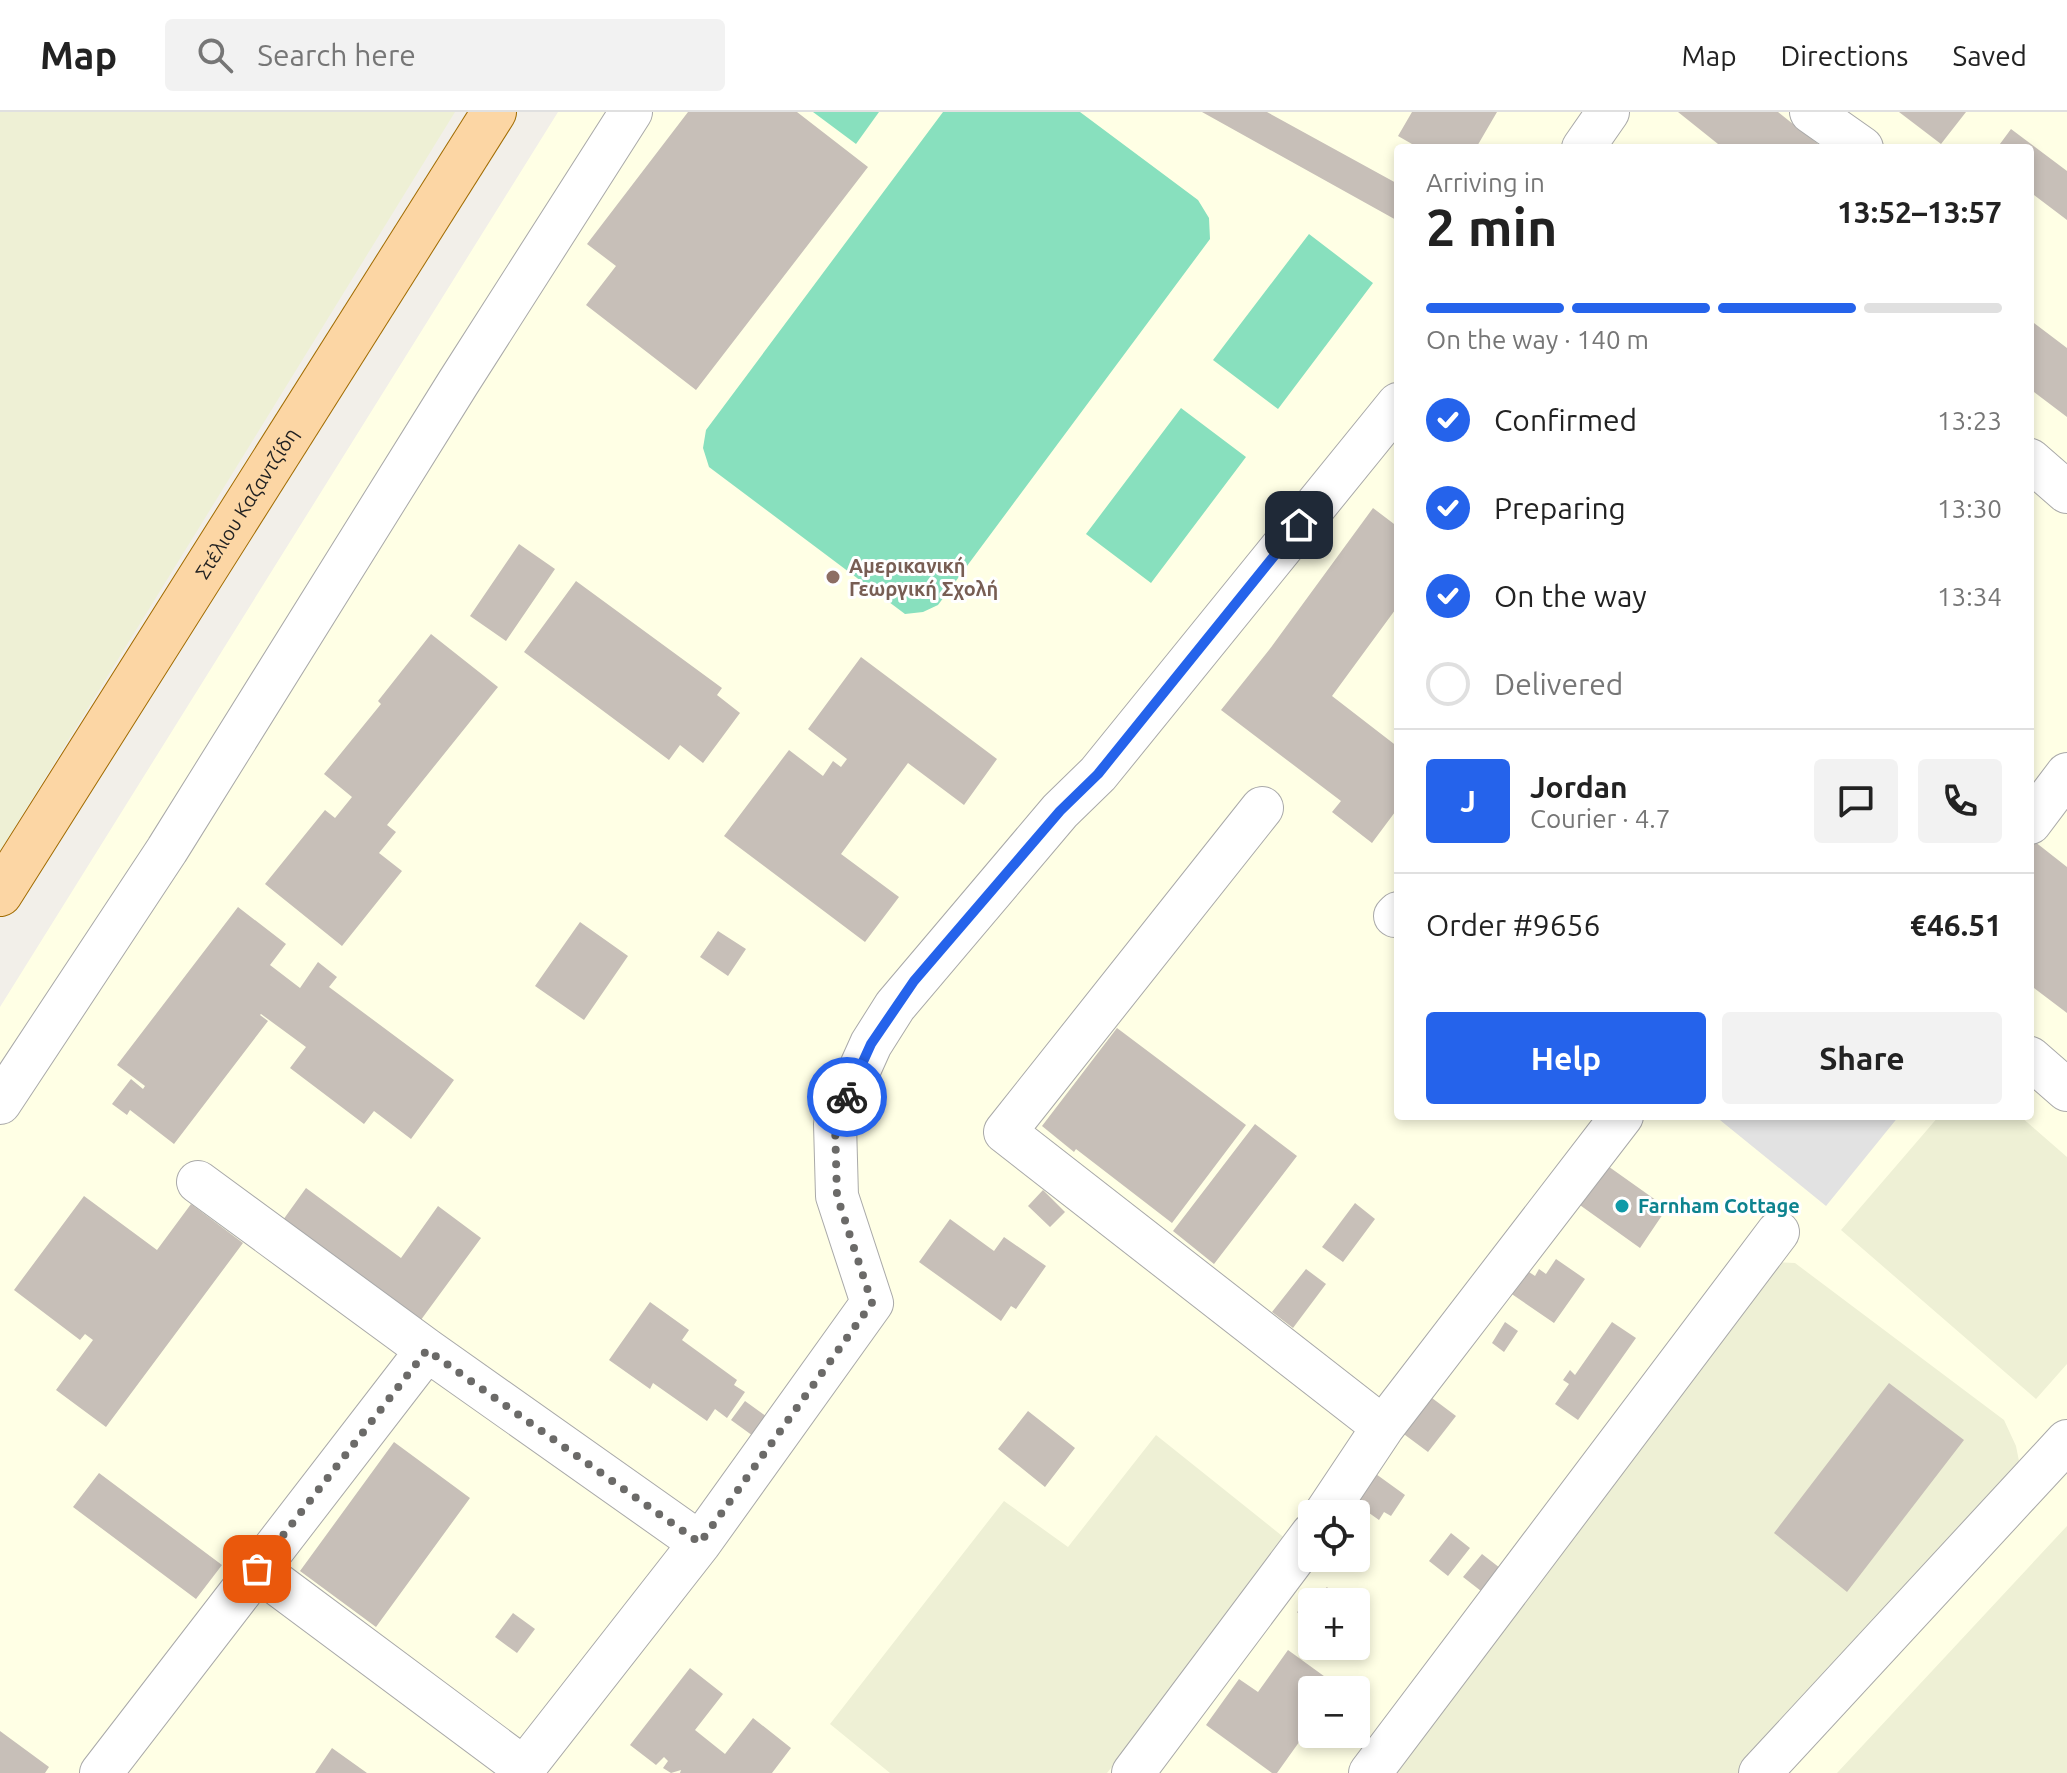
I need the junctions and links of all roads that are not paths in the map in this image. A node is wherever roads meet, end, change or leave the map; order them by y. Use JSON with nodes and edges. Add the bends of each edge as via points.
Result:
{"nodes":[{"id":1,"x":494,"y":112,"type":"edge"},
{"id":2,"x":631,"y":112,"type":"edge"},
{"id":3,"x":1811,"y":112,"type":"edge"},
{"id":4,"x":1856,"y":144,"type":"edge"},
{"id":5,"x":1394,"y":409,"type":"edge"},
{"id":6,"x":2034,"y":463,"type":"edge"},
{"id":7,"x":2067,"y":492,"type":"edge"},
{"id":8,"x":2067,"y":774,"type":"edge"},
{"id":9,"x":1262,"y":808,"type":"dead end"},
{"id":10,"x":2034,"y":818,"type":"edge"},
{"id":11,"x":0,"y":894,"type":"edge"},
{"id":12,"x":2034,"y":1061,"type":"edge"},
{"id":13,"x":2067,"y":1090,"type":"edge"},
{"id":14,"x":0,"y":1103,"type":"edge"},
{"id":15,"x":1619,"y":1120,"type":"edge"},
{"id":16,"x":198,"y":1182,"type":"dead end"},
{"id":17,"x":1778,"y":1232,"type":"dead end"},
{"id":18,"x":427,"y":1350,"type":"junction"},
{"id":19,"x":1383,"y":1427,"type":"junction"},
{"id":20,"x":2067,"y":1441,"type":"edge"},
{"id":21,"x":1334,"y":1500,"type":"edge"},
{"id":22,"x":700,"y":1543,"type":"junction"},
{"id":23,"x":1298,"y":1553,"type":"edge"},
{"id":24,"x":257,"y":1569,"type":"junction"},
{"id":25,"x":522,"y":1771,"type":"edge"},
{"id":26,"x":101,"y":1773,"type":"edge"},
{"id":27,"x":1133,"y":1773,"type":"edge"},
{"id":28,"x":1370,"y":1773,"type":"edge"},
{"id":29,"x":1760,"y":1773,"type":"edge"}],
"edges":[{"from":1,"to":11,"type":"main road","name":"Στέλιου Καζαντζίδη"},
{"from":2,"to":14,"type":"lane","via":[[167,850]]},
{"from":3,"to":4,"type":"lane"},
{"from":5,"to":22,"type":"lane","via":[[1098,774],[914,981],[871,1044],[835,1124],[837,1196],[872,1303]]},
{"from":6,"to":7,"type":"lane"},
{"from":8,"to":10,"type":"lane"},
{"from":9,"to":19,"type":"lane","via":[[1005,1132]]},
{"from":12,"to":13,"type":"lane"},
{"from":15,"to":19,"type":"lane"},
{"from":16,"to":18,"type":"lane"},
{"from":17,"to":28,"type":"lane"},
{"from":18,"to":22,"type":"lane"},
{"from":18,"to":24,"type":"lane"},
{"from":19,"to":21,"type":"lane"},
{"from":20,"to":29,"type":"lane"},
{"from":22,"to":25,"type":"lane"},
{"from":23,"to":27,"type":"lane"},
{"from":24,"to":25,"type":"lane"},
{"from":24,"to":26,"type":"lane"}]}
